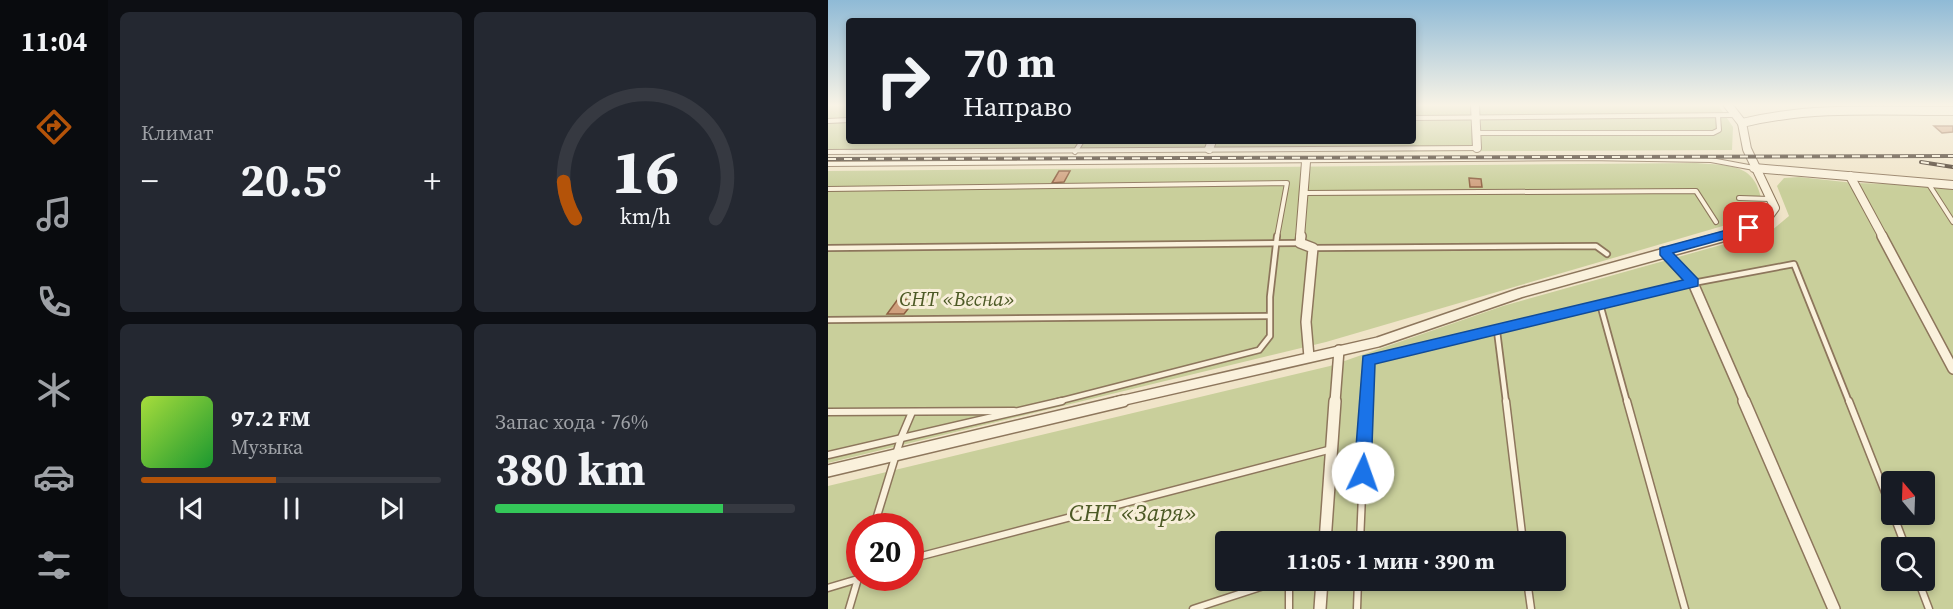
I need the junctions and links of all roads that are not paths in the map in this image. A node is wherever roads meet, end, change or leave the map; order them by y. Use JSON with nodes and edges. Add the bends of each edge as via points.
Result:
{"nodes":[{"id":1,"x":1614,"y":133,"type":"edge"},
{"id":2,"x":1742,"y":133,"type":"edge"},
{"id":3,"x":1478,"y":134,"type":"joint"},
{"id":4,"x":1080,"y":144,"type":"edge"},
{"id":5,"x":1210,"y":145,"type":"edge"},
{"id":6,"x":1477,"y":148,"type":"joint"},
{"id":7,"x":828,"y":152,"type":"edge"},
{"id":8,"x":1075,"y":152,"type":"junction"},
{"id":9,"x":1306,"y":162,"type":"junction"},
{"id":10,"x":828,"y":164,"type":"edge"},
{"id":11,"x":1754,"y":168,"type":"junction"},
{"id":12,"x":1850,"y":176,"type":"junction"},
{"id":13,"x":1926,"y":181,"type":"junction"},
{"id":14,"x":1953,"y":185,"type":"edge"},
{"id":15,"x":828,"y":189,"type":"edge"},
{"id":16,"x":1303,"y":193,"type":"junction"},
{"id":17,"x":1739,"y":198,"type":"dead end"},
{"id":18,"x":1773,"y":199,"type":"junction"},
{"id":19,"x":1716,"y":222,"type":"dead end"},
{"id":20,"x":1953,"y":222,"type":"edge"},
{"id":21,"x":1300,"y":243,"type":"junction"},
{"id":22,"x":1275,"y":244,"type":"junction"},
{"id":23,"x":828,"y":248,"type":"edge"},
{"id":24,"x":1313,"y":248,"type":"junction"},
{"id":25,"x":1664,"y":252,"type":"junction"},
{"id":26,"x":1607,"y":254,"type":"dead end"},
{"id":27,"x":1693,"y":283,"type":"junction"},
{"id":28,"x":1600,"y":304,"type":"junction"},
{"id":29,"x":1269,"y":316,"type":"junction"},
{"id":30,"x":828,"y":320,"type":"edge"},
{"id":31,"x":1497,"y":331,"type":"junction"},
{"id":32,"x":1339,"y":350,"type":"junction"},
{"id":33,"x":1310,"y":357,"type":"junction"},
{"id":34,"x":1953,"y":369,"type":"edge"},
{"id":35,"x":1023,"y":411,"type":"junction"},
{"id":36,"x":828,"y":412,"type":"edge"},
{"id":37,"x":912,"y":412,"type":"junction"},
{"id":38,"x":901,"y":438,"type":"junction"},
{"id":39,"x":1332,"y":449,"type":"junction"},
{"id":40,"x":897,"y":453,"type":"junction"},
{"id":41,"x":828,"y":455,"type":"edge"},
{"id":42,"x":828,"y":471,"type":"edge"},
{"id":43,"x":1881,"y":482,"type":"edge"},
{"id":44,"x":878,"y":513,"type":"edge"},
{"id":45,"x":1326,"y":531,"type":"edge"},
{"id":46,"x":1360,"y":531,"type":"edge"},
{"id":47,"x":1521,"y":531,"type":"edge"},
{"id":48,"x":924,"y":555,"type":"edge"},
{"id":49,"x":846,"y":581,"type":"edge"},
{"id":50,"x":828,"y":588,"type":"edge"},
{"id":51,"x":854,"y":591,"type":"edge"},
{"id":52,"x":1248,"y":591,"type":"edge"},
{"id":53,"x":1289,"y":591,"type":"edge"},
{"id":54,"x":1321,"y":591,"type":"edge"},
{"id":55,"x":1358,"y":591,"type":"edge"},
{"id":56,"x":1529,"y":591,"type":"edge"},
{"id":57,"x":1922,"y":591,"type":"edge"},
{"id":58,"x":849,"y":609,"type":"edge"},
{"id":59,"x":1193,"y":609,"type":"edge"},
{"id":60,"x":1289,"y":609,"type":"edge"},
{"id":61,"x":1320,"y":609,"type":"edge"},
{"id":62,"x":1357,"y":609,"type":"edge"},
{"id":63,"x":1531,"y":609,"type":"edge"},
{"id":64,"x":1685,"y":609,"type":"edge"},
{"id":65,"x":1834,"y":609,"type":"edge"},
{"id":66,"x":1929,"y":609,"type":"edge"}],
"edges":[{"from":1,"to":3,"type":"lane"},
{"from":2,"to":11,"type":"street"},
{"from":3,"to":6,"type":"street"},
{"from":4,"to":8,"type":"lane"},
{"from":5,"to":6,"type":"lane"},
{"from":5,"to":8,"type":"lane"},
{"from":7,"to":8,"type":"lane"},
{"from":9,"to":10,"type":"lane"},
{"from":9,"to":11,"type":"lane","via":[[1586,158],[1711,160]]},
{"from":9,"to":16,"type":"street"},
{"from":11,"to":12,"type":"street"},
{"from":11,"to":18,"type":"street"},
{"from":12,"to":13,"type":"street"},
{"from":12,"to":34,"type":"street"},
{"from":13,"to":14,"type":"street"},
{"from":13,"to":20,"type":"lane"},
{"from":15,"to":22,"type":"lane","via":[[1287,183]]},
{"from":16,"to":19,"type":"lane","via":[[1696,191]]},
{"from":16,"to":21,"type":"street"},
{"from":17,"to":18,"type":"lane"},
{"from":18,"to":25,"type":"street","via":[[1775,208],[1764,223]]},
{"from":21,"to":22,"type":"lane"},
{"from":21,"to":24,"type":"street"},
{"from":22,"to":23,"type":"lane"},
{"from":22,"to":29,"type":"lane"},
{"from":24,"to":26,"type":"lane","via":[[1596,246]]},
{"from":24,"to":33,"type":"street","via":[[1306,322]]},
{"from":25,"to":27,"type":"street"},
{"from":25,"to":32,"type":"street","via":[[1520,293],[1378,342]]},
{"from":27,"to":28,"type":"lane"},
{"from":27,"to":43,"type":"lane","via":[[1794,264]]},
{"from":27,"to":65,"type":"street"},
{"from":28,"to":31,"type":"lane"},
{"from":28,"to":64,"type":"lane"},
{"from":29,"to":30,"type":"lane"},
{"from":29,"to":35,"type":"lane","via":[[1270,336],[1259,350]]},
{"from":31,"to":46,"type":"lane","via":[[1368,360]]},
{"from":31,"to":47,"type":"lane"},
{"from":32,"to":33,"type":"street"},
{"from":32,"to":39,"type":"street"},
{"from":33,"to":40,"type":"street"},
{"from":35,"to":37,"type":"lane"},
{"from":35,"to":38,"type":"lane"},
{"from":36,"to":37,"type":"lane"},
{"from":37,"to":38,"type":"lane"},
{"from":38,"to":40,"type":"lane"},
{"from":38,"to":41,"type":"lane"},
{"from":39,"to":45,"type":"street"},
{"from":39,"to":48,"type":"lane"},
{"from":40,"to":42,"type":"street"},
{"from":40,"to":44,"type":"lane"},
{"from":49,"to":50,"type":"lane"},
{"from":51,"to":58,"type":"lane"},
{"from":52,"to":59,"type":"lane"},
{"from":53,"to":60,"type":"lane"},
{"from":54,"to":61,"type":"street"},
{"from":55,"to":62,"type":"lane"},
{"from":56,"to":63,"type":"lane"},
{"from":57,"to":66,"type":"lane"}]}
